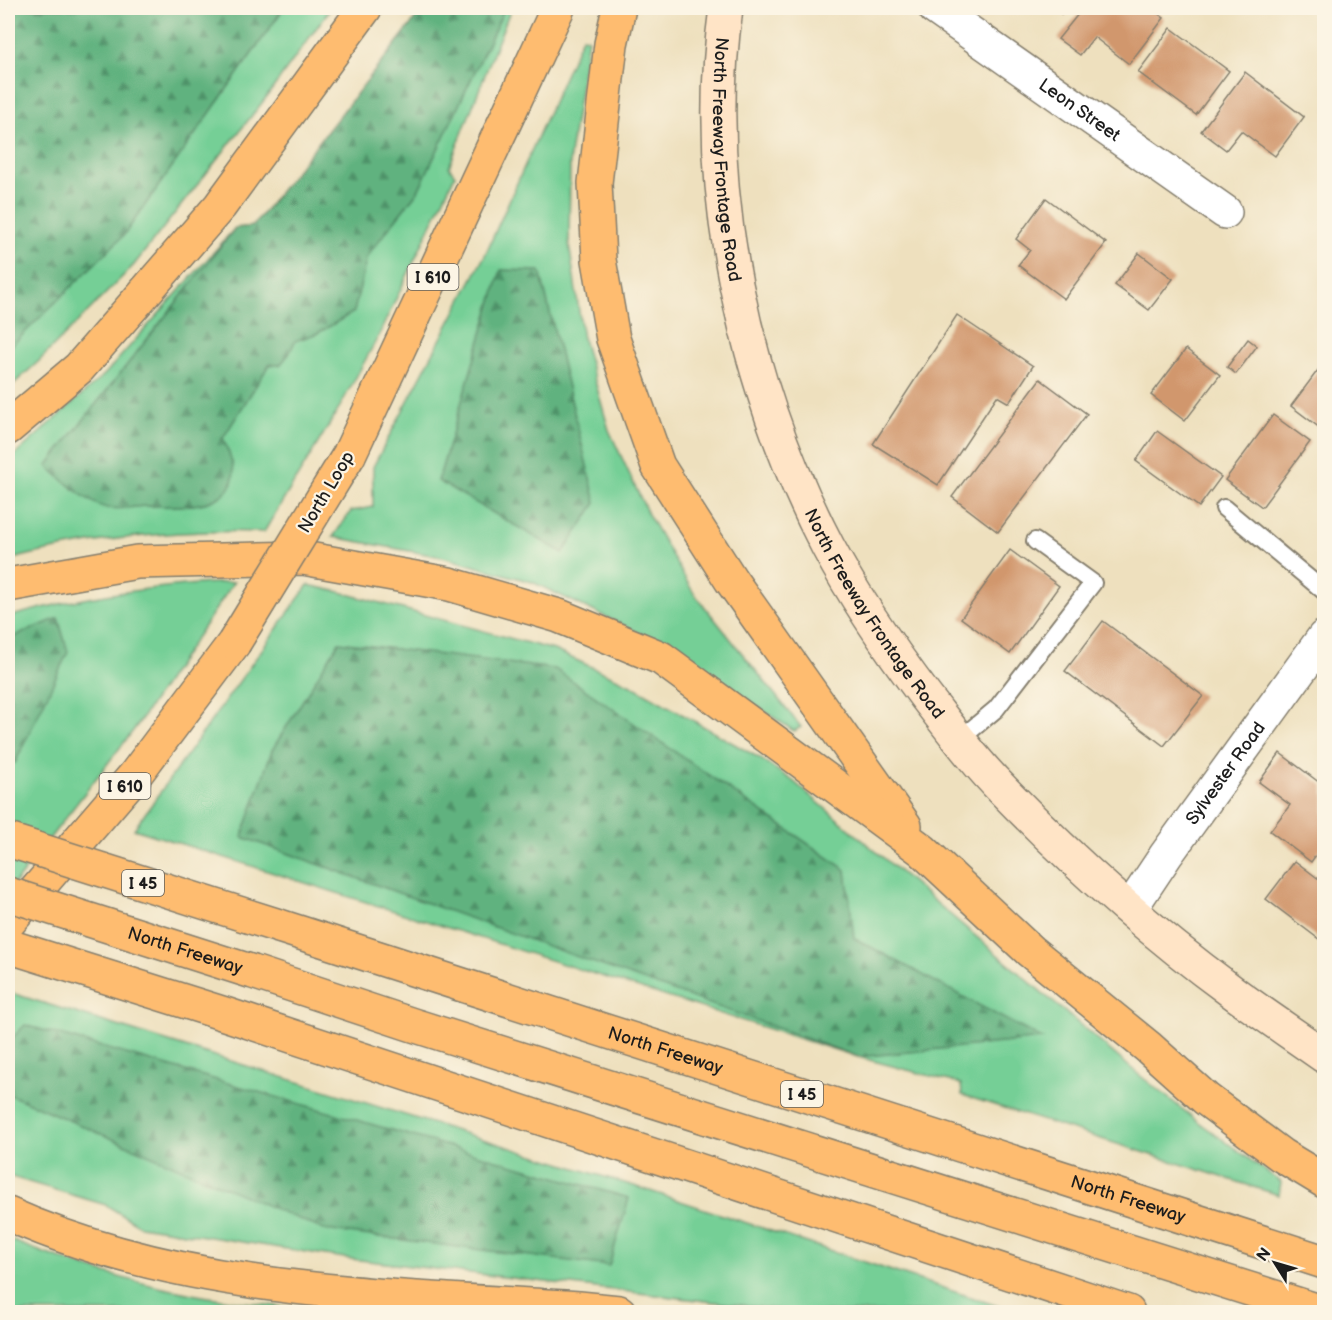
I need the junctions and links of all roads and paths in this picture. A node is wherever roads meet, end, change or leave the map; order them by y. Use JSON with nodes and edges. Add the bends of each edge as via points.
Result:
{"nodes":[{"id":1,"x":365,"y":8,"type":"edge"},
{"id":2,"x":558,"y":8,"type":"edge"},
{"id":3,"x":619,"y":8,"type":"edge"},
{"id":4,"x":726,"y":8,"type":"edge"},
{"id":5,"x":934,"y":8,"type":"edge"},
{"id":6,"x":1225,"y":212,"type":"dead end"},
{"id":7,"x":8,"y":428,"type":"edge"},
{"id":8,"x":1224,"y":508,"type":"dead end"},
{"id":9,"x":1035,"y":541,"type":"dead end"},
{"id":10,"x":8,"y":585,"type":"edge"},
{"id":11,"x":1324,"y":591,"type":"edge"},
{"id":12,"x":1324,"y":637,"type":"edge"},
{"id":13,"x":959,"y":740,"type":"junction"},
{"id":14,"x":8,"y":840,"type":"edge"},
{"id":15,"x":922,"y":850,"type":"junction"},
{"id":16,"x":8,"y":894,"type":"edge"},
{"id":17,"x":1130,"y":909,"type":"junction"},
{"id":18,"x":8,"y":923,"type":"edge"},
{"id":19,"x":8,"y":946,"type":"edge"},
{"id":20,"x":1324,"y":1056,"type":"edge"},
{"id":21,"x":1324,"y":1181,"type":"edge"},
{"id":22,"x":8,"y":1214,"type":"edge"},
{"id":23,"x":1324,"y":1262,"type":"edge"},
{"id":24,"x":619,"y":1312,"type":"edge"},
{"id":25,"x":1128,"y":1312,"type":"edge"},
{"id":26,"x":1322,"y":1312,"type":"edge"}],
"edges":[{"from":1,"to":7,"type":"highway","via":[[220,206],[79,368]]},
{"from":2,"to":18,"type":"highway","name":"North Loop","number":"I 610","bridge":true,"via":[[349,455],[234,643],[135,775]]},
{"from":3,"to":15,"type":"highway","via":[[595,183],[599,260],[613,339],[658,465],[731,580]]},
{"from":4,"to":13,"type":"main road","name":"North Freeway Frontage Road","via":[[721,44],[719,150],[723,200],[737,293],[766,399],[798,483],[829,548],[885,642]]},
{"from":5,"to":6,"type":"street","name":"Leon Street"},
{"from":8,"to":11,"type":"lane"},
{"from":9,"to":13,"type":"lane","via":[[1093,583],[996,709]]},
{"from":10,"to":15,"type":"highway","via":[[137,562],[303,558],[449,584],[559,616],[661,658]]},
{"from":12,"to":17,"type":"street","name":"Sylvester Road"},
{"from":13,"to":17,"type":"main road","name":"North Freeway Frontage Road","via":[[1002,789]]},
{"from":14,"to":23,"type":"highway","name":"North Freeway","number":"I 45","bridge":true},
{"from":15,"to":21,"type":"highway","via":[[1030,951],[1206,1099],[1281,1155]]},
{"from":16,"to":26,"type":"highway","name":"North Freeway","bridge":true},
{"from":17,"to":20,"type":"main road","name":"North Freeway Frontage Road","via":[[1228,989]]},
{"from":19,"to":25,"type":"highway"},
{"from":22,"to":24,"type":"highway","via":[[112,1252],[217,1277],[318,1290]]}]}
